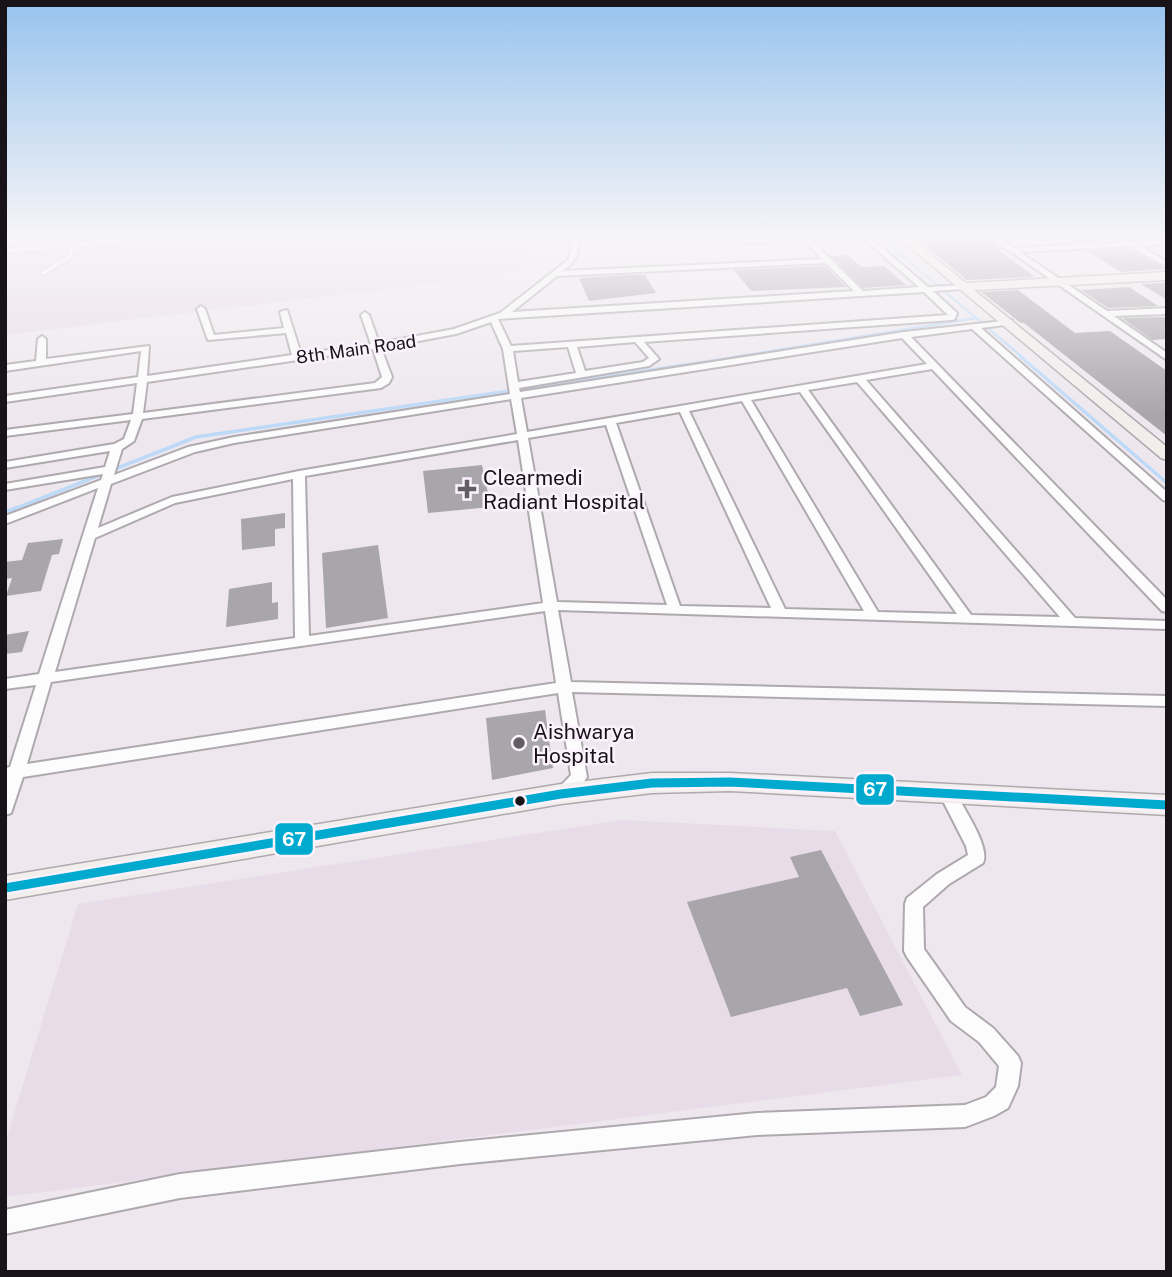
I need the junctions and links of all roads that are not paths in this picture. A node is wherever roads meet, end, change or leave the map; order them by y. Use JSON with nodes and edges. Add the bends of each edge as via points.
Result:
{"nodes":[{"id":1,"x":525,"y":298,"type":"edge"},
{"id":2,"x":792,"y":298,"type":"edge"},
{"id":3,"x":934,"y":298,"type":"edge"},
{"id":4,"x":976,"y":298,"type":"edge"},
{"id":5,"x":1082,"y":298,"type":"edge"},
{"id":6,"x":201,"y":309,"type":"dead end"},
{"id":7,"x":1167,"y":311,"type":"edge"},
{"id":8,"x":284,"y":312,"type":"dead end"},
{"id":9,"x":1106,"y":314,"type":"junction"},
{"id":10,"x":365,"y":315,"type":"dead end"},
{"id":11,"x":499,"y":317,"type":"junction"},
{"id":12,"x":1009,"y":322,"type":"junction"},
{"id":13,"x":973,"y":326,"type":"junction"},
{"id":14,"x":289,"y":330,"type":"junction"},
{"id":15,"x":904,"y":335,"type":"junction"},
{"id":16,"x":42,"y":339,"type":"dead end"},
{"id":17,"x":638,"y":340,"type":"junction"},
{"id":18,"x":1167,"y":342,"type":"edge"},
{"id":19,"x":1146,"y":343,"type":"junction"},
{"id":20,"x":571,"y":344,"type":"junction"},
{"id":21,"x":375,"y":346,"type":"junction"},
{"id":22,"x":508,"y":349,"type":"junction"},
{"id":23,"x":298,"y":357,"type":"junction"},
{"id":24,"x":1167,"y":358,"type":"edge"},
{"id":25,"x":41,"y":363,"type":"junction"},
{"id":26,"x":933,"y":366,"type":"junction"},
{"id":27,"x":5,"y":368,"type":"edge"},
{"id":28,"x":582,"y":374,"type":"junction"},
{"id":29,"x":859,"y":378,"type":"junction"},
{"id":30,"x":143,"y":379,"type":"junction"},
{"id":31,"x":802,"y":388,"type":"junction"},
{"id":32,"x":515,"y":391,"type":"junction"},
{"id":33,"x":745,"y":398,"type":"junction"},
{"id":34,"x":5,"y":399,"type":"edge"},
{"id":35,"x":683,"y":408,"type":"junction"},
{"id":36,"x":138,"y":415,"type":"junction"},
{"id":37,"x":610,"y":420,"type":"junction"},
{"id":38,"x":5,"y":433,"type":"edge"},
{"id":39,"x":522,"y":435,"type":"junction"},
{"id":40,"x":117,"y":447,"type":"junction"},
{"id":41,"x":1167,"y":455,"type":"edge"},
{"id":42,"x":5,"y":465,"type":"edge"},
{"id":43,"x":299,"y":474,"type":"junction"},
{"id":44,"x":107,"y":477,"type":"junction"},
{"id":45,"x":5,"y":487,"type":"edge"},
{"id":46,"x":1167,"y":498,"type":"edge"},
{"id":47,"x":5,"y":520,"type":"edge"},
{"id":48,"x":91,"y":535,"type":"junction"},
{"id":49,"x":550,"y":606,"type":"junction"},
{"id":50,"x":1167,"y":608,"type":"edge"},
{"id":51,"x":675,"y":610,"type":"junction"},
{"id":52,"x":780,"y":613,"type":"junction"},
{"id":53,"x":874,"y":616,"type":"junction"},
{"id":54,"x":968,"y":620,"type":"junction"},
{"id":55,"x":1072,"y":623,"type":"junction"},
{"id":56,"x":1167,"y":625,"type":"edge"},
{"id":57,"x":302,"y":641,"type":"junction"},
{"id":58,"x":48,"y":678,"type":"junction"},
{"id":59,"x":5,"y":684,"type":"edge"},
{"id":60,"x":564,"y":687,"type":"junction"},
{"id":61,"x":1167,"y":701,"type":"edge"},
{"id":62,"x":11,"y":773,"type":"edge"},
{"id":63,"x":561,"y":794,"type":"junction"},
{"id":64,"x":948,"y":794,"type":"junction"},
{"id":65,"x":1167,"y":805,"type":"edge"},
{"id":66,"x":5,"y":808,"type":"edge"},
{"id":67,"x":5,"y":888,"type":"edge"},
{"id":68,"x":5,"y":1222,"type":"edge"}],
"edges":[{"from":1,"to":11,"type":"street"},
{"from":2,"to":11,"type":"street","name":"8th Main Road"},
{"from":3,"to":17,"type":"street","via":[[952,317]]},
{"from":4,"to":12,"type":"street"},
{"from":5,"to":9,"type":"street"},
{"from":6,"to":14,"type":"street","via":[[211,338]]},
{"from":7,"to":9,"type":"street"},
{"from":8,"to":14,"type":"street"},
{"from":9,"to":19,"type":"street"},
{"from":10,"to":21,"type":"street"},
{"from":11,"to":21,"type":"street","name":"8th Main Road","via":[[434,337]]},
{"from":11,"to":22,"type":"street"},
{"from":12,"to":13,"type":"street"},
{"from":12,"to":41,"type":"street"},
{"from":13,"to":15,"type":"street"},
{"from":13,"to":46,"type":"street"},
{"from":14,"to":23,"type":"street"},
{"from":15,"to":26,"type":"street"},
{"from":15,"to":32,"type":"street"},
{"from":16,"to":25,"type":"street"},
{"from":17,"to":20,"type":"street"},
{"from":17,"to":28,"type":"street","via":[[652,362]]},
{"from":18,"to":19,"type":"street"},
{"from":19,"to":24,"type":"street"},
{"from":20,"to":22,"type":"street"},
{"from":20,"to":28,"type":"street"},
{"from":21,"to":23,"type":"street","name":"8th Main Road"},
{"from":21,"to":36,"type":"street","via":[[387,377],[378,386]]},
{"from":22,"to":32,"type":"street"},
{"from":23,"to":30,"type":"street","name":"8th Main Road"},
{"from":25,"to":27,"type":"street"},
{"from":25,"to":30,"type":"street","via":[[146,348]]},
{"from":26,"to":29,"type":"street"},
{"from":26,"to":50,"type":"street"},
{"from":28,"to":32,"type":"street"},
{"from":29,"to":31,"type":"street"},
{"from":29,"to":55,"type":"street"},
{"from":30,"to":34,"type":"street","name":"8th Main Road"},
{"from":30,"to":36,"type":"street"},
{"from":31,"to":33,"type":"street"},
{"from":31,"to":54,"type":"street"},
{"from":32,"to":39,"type":"street"},
{"from":32,"to":44,"type":"street","via":[[234,440]]},
{"from":33,"to":35,"type":"street"},
{"from":33,"to":53,"type":"street"},
{"from":35,"to":37,"type":"street"},
{"from":35,"to":52,"type":"street"},
{"from":36,"to":38,"type":"street"},
{"from":36,"to":40,"type":"street","via":[[129,441]]},
{"from":37,"to":39,"type":"street"},
{"from":37,"to":51,"type":"street"},
{"from":39,"to":43,"type":"street"},
{"from":39,"to":49,"type":"street"},
{"from":40,"to":42,"type":"street"},
{"from":40,"to":44,"type":"street"},
{"from":43,"to":48,"type":"street","via":[[172,500]]},
{"from":43,"to":57,"type":"street"},
{"from":44,"to":45,"type":"street"},
{"from":44,"to":47,"type":"street"},
{"from":44,"to":48,"type":"street"},
{"from":48,"to":58,"type":"street"},
{"from":49,"to":51,"type":"street"},
{"from":49,"to":57,"type":"street"},
{"from":49,"to":60,"type":"street"},
{"from":51,"to":52,"type":"street"},
{"from":52,"to":53,"type":"street"},
{"from":53,"to":54,"type":"street"},
{"from":54,"to":55,"type":"street"},
{"from":55,"to":56,"type":"street"},
{"from":57,"to":58,"type":"street"},
{"from":58,"to":59,"type":"street"},
{"from":58,"to":62,"type":"street"},
{"from":60,"to":61,"type":"street"},
{"from":60,"to":62,"type":"street"},
{"from":60,"to":63,"type":"street","via":[[579,777]]},
{"from":62,"to":66,"type":"street"},
{"from":63,"to":64,"type":"street","via":[[652,783],[730,782]]},
{"from":63,"to":67,"type":"street"},
{"from":64,"to":65,"type":"street"},
{"from":64,"to":68,"type":"street","via":[[977,858],[943,878],[914,904],[914,951],[958,1014],[986,1035],[1010,1063],[1009,1085],[995,1106],[965,1116],[757,1124],[460,1153],[180,1186]]}]}
